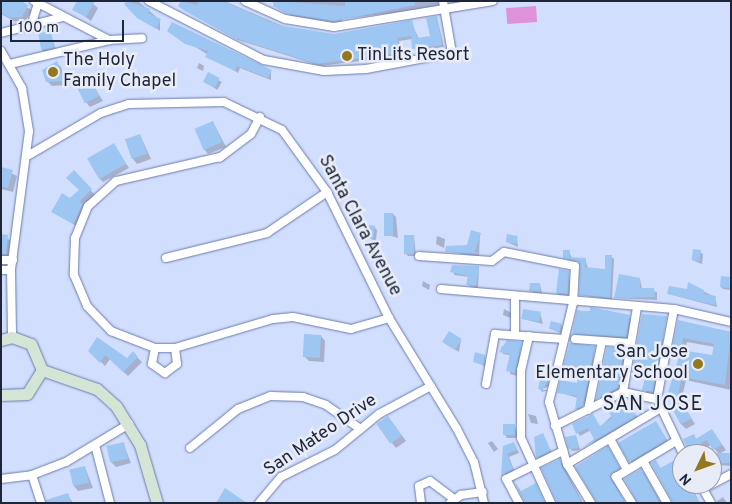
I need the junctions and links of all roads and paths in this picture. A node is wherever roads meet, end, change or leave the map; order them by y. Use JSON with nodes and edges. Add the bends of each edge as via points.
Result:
{"nodes":[{"id":1,"x":149,"y":1,"type":"edge"},
{"id":2,"x":245,"y":1,"type":"edge"},
{"id":3,"x":493,"y":1,"type":"edge"},
{"id":4,"x":36,"y":2,"type":"edge"},
{"id":5,"x":488,"y":2,"type":"edge"},
{"id":6,"x":444,"y":5,"type":"edge"},
{"id":7,"x":63,"y":17,"type":"junction"},
{"id":8,"x":31,"y":26,"type":"junction"},
{"id":9,"x":1,"y":34,"type":"edge"},
{"id":10,"x":142,"y":38,"type":"dead end"},
{"id":11,"x":109,"y":40,"type":"junction"},
{"id":12,"x":1,"y":51,"type":"edge"},
{"id":13,"x":10,"y":64,"type":"junction"},
{"id":14,"x":260,"y":117,"type":"junction"},
{"id":15,"x":28,"y":155,"type":"junction"},
{"id":16,"x":327,"y":192,"type":"junction"},
{"id":17,"x":419,"y":256,"type":"dead end"},
{"id":18,"x":166,"y":258,"type":"dead end"},
{"id":19,"x":1,"y":260,"type":"edge"},
{"id":20,"x":13,"y":260,"type":"junction"},
{"id":21,"x":1,"y":270,"type":"edge"},
{"id":22,"x":11,"y":270,"type":"junction"},
{"id":23,"x":441,"y":288,"type":"dead end"},
{"id":24,"x":515,"y":296,"type":"junction"},
{"id":25,"x":572,"y":303,"type":"junction"},
{"id":26,"x":637,"y":307,"type":"junction"},
{"id":27,"x":674,"y":309,"type":"junction"},
{"id":28,"x":390,"y":318,"type":"junction"},
{"id":29,"x":731,"y":322,"type":"edge"},
{"id":30,"x":515,"y":334,"type":"junction"},
{"id":31,"x":530,"y":336,"type":"junction"},
{"id":32,"x":7,"y":338,"type":"edge"},
{"id":33,"x":564,"y":339,"type":"junction"},
{"id":34,"x":574,"y":339,"type":"dead end"},
{"id":35,"x":602,"y":341,"type":"junction"},
{"id":36,"x":631,"y":343,"type":"junction"},
{"id":37,"x":156,"y":348,"type":"junction"},
{"id":38,"x":176,"y":348,"type":"junction"},
{"id":39,"x":42,"y":370,"type":"junction"},
{"id":40,"x":486,"y":384,"type":"dead end"},
{"id":41,"x":431,"y":386,"type":"junction"},
{"id":42,"x":623,"y":392,"type":"junction"},
{"id":43,"x":1,"y":395,"type":"edge"},
{"id":44,"x":657,"y":400,"type":"junction"},
{"id":45,"x":661,"y":408,"type":"junction"},
{"id":46,"x":588,"y":410,"type":"junction"},
{"id":47,"x":130,"y":424,"type":"junction"},
{"id":48,"x":554,"y":426,"type":"junction"},
{"id":49,"x":359,"y":428,"type":"junction"},
{"id":50,"x":610,"y":439,"type":"junction"},
{"id":51,"x":676,"y":441,"type":"junction"},
{"id":52,"x":678,"y":444,"type":"edge"},
{"id":53,"x":95,"y":445,"type":"junction"},
{"id":54,"x":190,"y":448,"type":"dead end"},
{"id":55,"x":563,"y":451,"type":"junction"},
{"id":56,"x":643,"y":461,"type":"junction"},
{"id":57,"x":567,"y":464,"type":"junction"},
{"id":58,"x":531,"y":466,"type":"junction"},
{"id":59,"x":627,"y":470,"type":"junction"},
{"id":60,"x":32,"y":475,"type":"junction"},
{"id":61,"x":1,"y":479,"type":"edge"},
{"id":62,"x":483,"y":492,"type":"junction"},
{"id":63,"x":452,"y":501,"type":"edge"},
{"id":64,"x":41,"y":503,"type":"edge"},
{"id":65,"x":110,"y":503,"type":"edge"},
{"id":66,"x":157,"y":503,"type":"edge"},
{"id":67,"x":259,"y":503,"type":"edge"},
{"id":68,"x":421,"y":503,"type":"edge"},
{"id":69,"x":484,"y":503,"type":"edge"},
{"id":70,"x":519,"y":503,"type":"edge"},
{"id":71,"x":551,"y":503,"type":"edge"},
{"id":72,"x":591,"y":503,"type":"edge"},
{"id":73,"x":632,"y":503,"type":"edge"},
{"id":74,"x":667,"y":503,"type":"edge"}],
"edges":[{"from":1,"to":6,"type":"street","via":[[264,60],[324,70],[366,69],[452,53]]},
{"from":2,"to":6,"type":"street","via":[[285,18],[334,27]]},
{"from":3,"to":5,"type":"street"},
{"from":4,"to":7,"type":"street"},
{"from":4,"to":8,"type":"street"},
{"from":5,"to":6,"type":"street"},
{"from":7,"to":8,"type":"street"},
{"from":7,"to":11,"type":"street"},
{"from":8,"to":9,"type":"street"},
{"from":10,"to":11,"type":"street"},
{"from":11,"to":13,"type":"street"},
{"from":12,"to":13,"type":"street"},
{"from":13,"to":15,"type":"street","via":[[22,88]]},
{"from":14,"to":15,"type":"street","name":"Santa Clara Avenue","via":[[224,102],[129,104],[101,113]]},
{"from":14,"to":16,"type":"street","name":"Santa Clara Avenue","via":[[282,130],[304,155]]},
{"from":14,"to":37,"type":"street","via":[[252,134],[220,157],[116,181],[88,206],[75,238],[74,274],[88,306],[111,332]]},
{"from":15,"to":20,"type":"street"},
{"from":16,"to":18,"type":"street","via":[[267,233]]},
{"from":16,"to":28,"type":"street","name":"Santa Clara Avenue"},
{"from":17,"to":25,"type":"street","via":[[492,261],[504,252],[573,263]]},
{"from":19,"to":20,"type":"street"},
{"from":20,"to":22,"type":"street"},
{"from":21,"to":22,"type":"street"},
{"from":22,"to":32,"type":"street"},
{"from":23,"to":24,"type":"street"},
{"from":24,"to":25,"type":"street"},
{"from":24,"to":30,"type":"street"},
{"from":25,"to":26,"type":"street"},
{"from":25,"to":33,"type":"street"},
{"from":26,"to":27,"type":"street"},
{"from":26,"to":36,"type":"street"},
{"from":27,"to":29,"type":"street"},
{"from":27,"to":44,"type":"street"},
{"from":28,"to":38,"type":"street","via":[[365,329],[293,317],[274,319]]},
{"from":28,"to":41,"type":"street","name":"Santa Clara Avenue"},
{"from":30,"to":31,"type":"street"},
{"from":30,"to":40,"type":"street","via":[[495,334]]},
{"from":31,"to":33,"type":"street"},
{"from":31,"to":58,"type":"street","via":[[518,407],[520,438]]},
{"from":32,"to":39,"type":"street","via":[[38,351]]},
{"from":33,"to":48,"type":"street","via":[[549,402]]},
{"from":34,"to":35,"type":"street"},
{"from":35,"to":36,"type":"street"},
{"from":35,"to":46,"type":"street"},
{"from":36,"to":42,"type":"street"},
{"from":37,"to":38,"type":"street"},
{"from":37,"to":38,"type":"street","via":[[152,364],[165,373],[177,364]]},
{"from":39,"to":43,"type":"street","via":[[27,394]]},
{"from":39,"to":47,"type":"street","via":[[97,389]]},
{"from":41,"to":49,"type":"street","name":"San Mateo Drive"},
{"from":41,"to":62,"type":"street","name":"Santa Clara Avenue","via":[[474,462]]},
{"from":42,"to":44,"type":"street"},
{"from":42,"to":46,"type":"street"},
{"from":44,"to":45,"type":"street"},
{"from":45,"to":50,"type":"street"},
{"from":45,"to":51,"type":"street"},
{"from":46,"to":48,"type":"street"},
{"from":47,"to":53,"type":"street"},
{"from":47,"to":66,"type":"street"},
{"from":48,"to":55,"type":"street"},
{"from":49,"to":54,"type":"street","via":[[326,405],[304,397],[271,396],[238,409]]},
{"from":49,"to":67,"type":"street","name":"San Mateo Drive","via":[[334,450],[280,477]]},
{"from":50,"to":57,"type":"street"},
{"from":50,"to":59,"type":"street"},
{"from":51,"to":52,"type":"street"},
{"from":51,"to":56,"type":"street"},
{"from":53,"to":60,"type":"street"},
{"from":53,"to":65,"type":"street"},
{"from":55,"to":57,"type":"street"},
{"from":55,"to":58,"type":"street"},
{"from":56,"to":59,"type":"street"},
{"from":56,"to":74,"type":"street"},
{"from":57,"to":72,"type":"street"},
{"from":58,"to":70,"type":"street","via":[[506,479]]},
{"from":58,"to":71,"type":"street"},
{"from":59,"to":73,"type":"street","via":[[616,477]]},
{"from":60,"to":61,"type":"street"},
{"from":60,"to":64,"type":"street"},
{"from":62,"to":63,"type":"street"},
{"from":62,"to":69,"type":"street","name":"Santa Clara Avenue"},
{"from":63,"to":68,"type":"street","via":[[430,481],[419,486]]}]}
